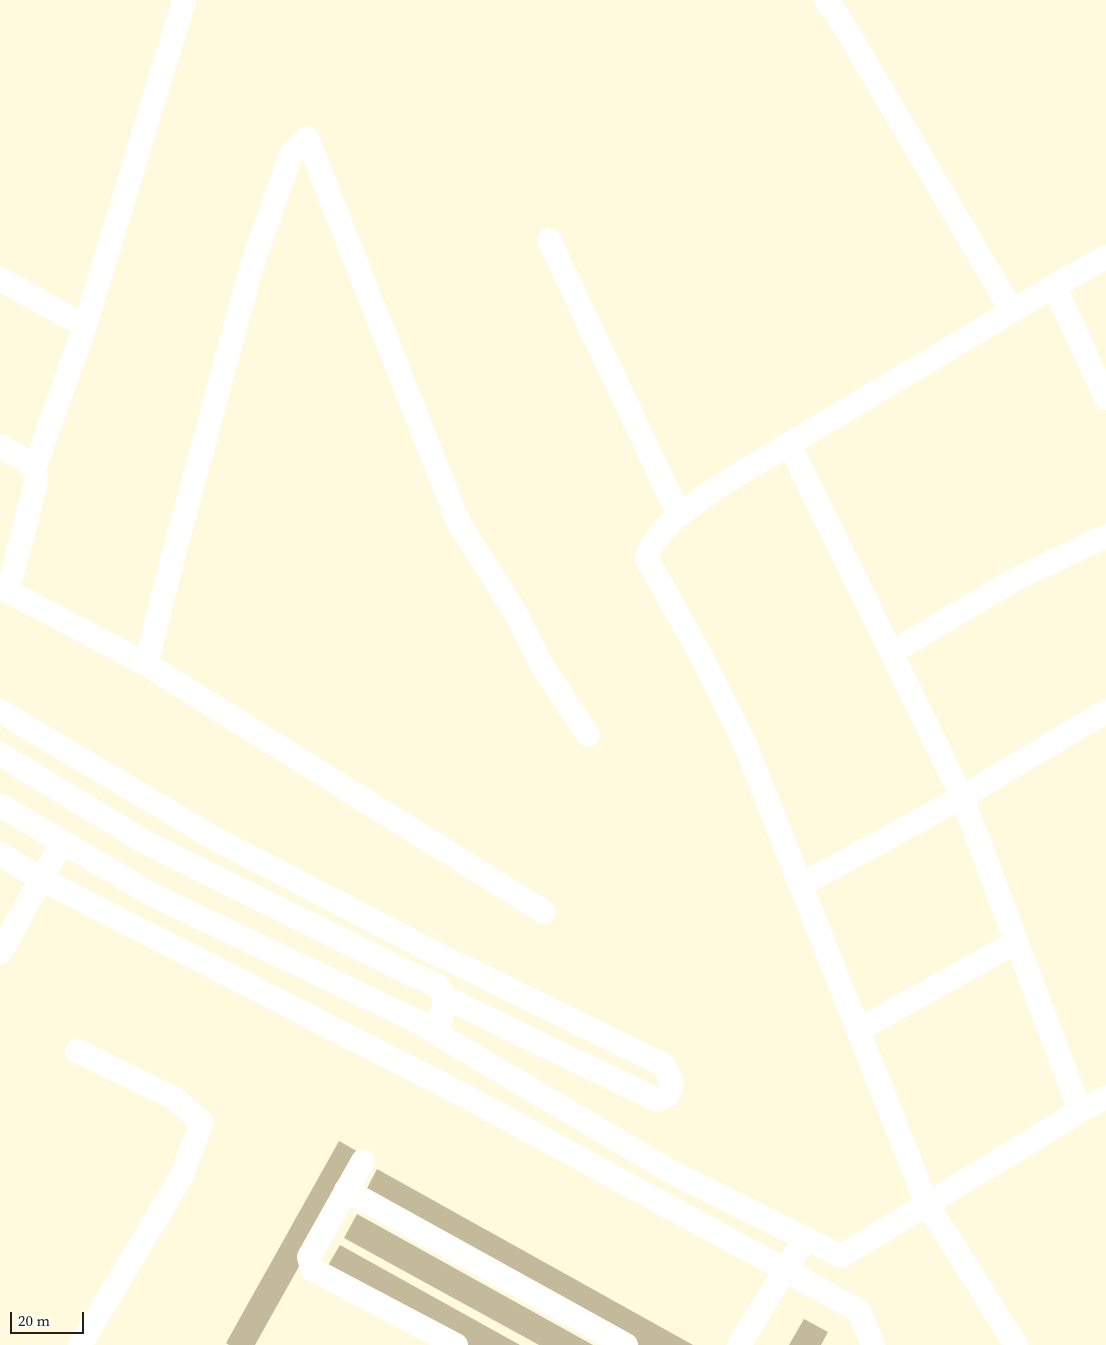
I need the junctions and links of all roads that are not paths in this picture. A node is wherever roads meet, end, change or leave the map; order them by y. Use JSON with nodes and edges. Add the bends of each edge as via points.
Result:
{"nodes":[{"id":1,"x":184,"y":0,"type":"edge"},
{"id":2,"x":825,"y":0,"type":"edge"},
{"id":3,"x":549,"y":240,"type":"dead end"},
{"id":4,"x":1106,"y":257,"type":"edge"},
{"id":5,"x":0,"y":280,"type":"edge"},
{"id":6,"x":1054,"y":286,"type":"junction"},
{"id":7,"x":1012,"y":311,"type":"junction"},
{"id":8,"x":85,"y":326,"type":"junction"},
{"id":9,"x":1106,"y":398,"type":"edge"},
{"id":10,"x":789,"y":444,"type":"junction"},
{"id":11,"x":0,"y":446,"type":"edge"},
{"id":12,"x":35,"y":466,"type":"junction"},
{"id":13,"x":679,"y":515,"type":"junction"},
{"id":14,"x":1106,"y":536,"type":"edge"},
{"id":15,"x":4,"y":589,"type":"edge"},
{"id":16,"x":892,"y":655,"type":"junction"},
{"id":17,"x":146,"y":664,"type":"junction"},
{"id":18,"x":0,"y":711,"type":"edge"},
{"id":19,"x":1106,"y":711,"type":"edge"},
{"id":20,"x":588,"y":735,"type":"dead end"},
{"id":21,"x":0,"y":754,"type":"edge"},
{"id":22,"x":962,"y":796,"type":"junction"},
{"id":23,"x":0,"y":806,"type":"edge"},
{"id":24,"x":62,"y":842,"type":"junction"},
{"id":25,"x":0,"y":854,"type":"edge"},
{"id":26,"x":41,"y":879,"type":"junction"},
{"id":27,"x":800,"y":885,"type":"junction"},
{"id":28,"x":544,"y":912,"type":"dead end"},
{"id":29,"x":1016,"y":942,"type":"junction"},
{"id":30,"x":0,"y":953,"type":"edge"},
{"id":31,"x":446,"y":998,"type":"junction"},
{"id":32,"x":858,"y":1030,"type":"junction"},
{"id":33,"x":436,"y":1033,"type":"junction"},
{"id":34,"x":77,"y":1051,"type":"dead end"},
{"id":35,"x":1106,"y":1097,"type":"edge"},
{"id":36,"x":1080,"y":1111,"type":"junction"},
{"id":37,"x":363,"y":1161,"type":"dead end"},
{"id":38,"x":346,"y":1190,"type":"junction"},
{"id":39,"x":927,"y":1204,"type":"junction"},
{"id":40,"x":806,"y":1238,"type":"junction"},
{"id":41,"x":785,"y":1270,"type":"junction"},
{"id":42,"x":80,"y":1345,"type":"edge"},
{"id":43,"x":456,"y":1345,"type":"edge"},
{"id":44,"x":626,"y":1345,"type":"edge"},
{"id":45,"x":739,"y":1345,"type":"edge"},
{"id":46,"x":873,"y":1345,"type":"edge"},
{"id":47,"x":1016,"y":1345,"type":"edge"}],
"edges":[{"from":1,"to":8,"type":"street"},
{"from":2,"to":7,"type":"street","via":[[837,14]]},
{"from":3,"to":13,"type":"street"},
{"from":4,"to":6,"type":"street"},
{"from":5,"to":8,"type":"street"},
{"from":6,"to":7,"type":"street"},
{"from":6,"to":9,"type":"street"},
{"from":7,"to":10,"type":"street"},
{"from":8,"to":12,"type":"street"},
{"from":10,"to":13,"type":"street"},
{"from":10,"to":16,"type":"street"},
{"from":11,"to":12,"type":"street"},
{"from":12,"to":15,"type":"street","via":[[36,482]]},
{"from":13,"to":27,"type":"street","via":[[654,539],[646,559],[698,650],[744,742]]},
{"from":14,"to":16,"type":"street","via":[[1012,581]]},
{"from":15,"to":17,"type":"street"},
{"from":16,"to":22,"type":"street"},
{"from":17,"to":20,"type":"street","via":[[252,265],[291,154],[307,138],[459,524],[514,610],[541,664]]},
{"from":17,"to":28,"type":"street"},
{"from":18,"to":31,"type":"street","via":[[212,837],[431,951],[664,1065],[672,1082],[668,1095],[657,1100]]},
{"from":19,"to":22,"type":"street"},
{"from":21,"to":31,"type":"street","via":[[145,842],[436,984]]},
{"from":22,"to":27,"type":"street"},
{"from":22,"to":29,"type":"street"},
{"from":23,"to":24,"type":"street"},
{"from":24,"to":26,"type":"street"},
{"from":24,"to":33,"type":"street","via":[[151,894],[426,1025]]},
{"from":25,"to":26,"type":"street"},
{"from":26,"to":30,"type":"street"},
{"from":26,"to":41,"type":"street","via":[[469,1098]]},
{"from":27,"to":32,"type":"street"},
{"from":29,"to":32,"type":"street"},
{"from":29,"to":36,"type":"street"},
{"from":31,"to":33,"type":"street"},
{"from":32,"to":39,"type":"street"},
{"from":33,"to":40,"type":"street","via":[[675,1174]]},
{"from":34,"to":42,"type":"street","via":[[174,1098],[202,1122],[181,1177]]},
{"from":35,"to":36,"type":"street"},
{"from":36,"to":39,"type":"street"},
{"from":37,"to":38,"type":"street"},
{"from":38,"to":43,"type":"street","via":[[308,1257],[312,1269]]},
{"from":38,"to":44,"type":"street"},
{"from":39,"to":40,"type":"street","via":[[841,1256]]},
{"from":39,"to":47,"type":"street"},
{"from":40,"to":41,"type":"street"},
{"from":41,"to":45,"type":"street"},
{"from":41,"to":46,"type":"street","via":[[858,1311]]}]}
